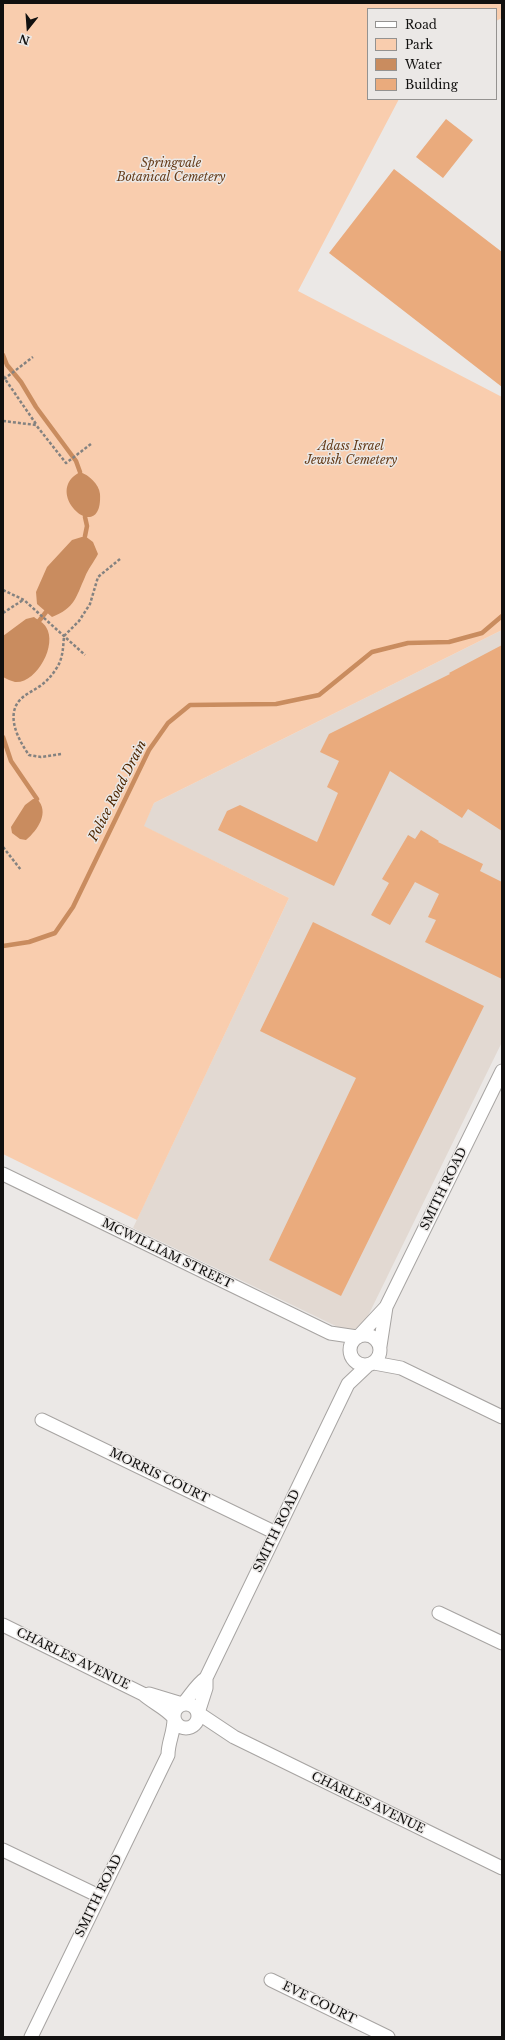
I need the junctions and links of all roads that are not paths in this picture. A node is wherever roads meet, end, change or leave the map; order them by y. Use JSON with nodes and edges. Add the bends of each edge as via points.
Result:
{"nodes":[{"id":1,"x":502,"y":1071,"type":"edge"},
{"id":2,"x":3,"y":1174,"type":"edge"},
{"id":3,"x":386,"y":1307,"type":"junction"},
{"id":4,"x":330,"y":1333,"type":"junction"},
{"id":5,"x":358,"y":1337,"type":"junction"},
{"id":6,"x":380,"y":1347,"type":"junction"},
{"id":7,"x":351,"y":1355,"type":"junction"},
{"id":8,"x":370,"y":1364,"type":"junction"},
{"id":9,"x":401,"y":1368,"type":"junction"},
{"id":10,"x":348,"y":1384,"type":"junction"},
{"id":11,"x":502,"y":1417,"type":"edge"},
{"id":12,"x":42,"y":1420,"type":"dead end"},
{"id":13,"x":276,"y":1532,"type":"junction"},
{"id":14,"x":439,"y":1613,"type":"dead end"},
{"id":15,"x":3,"y":1625,"type":"edge"},
{"id":16,"x":502,"y":1643,"type":"edge"},
{"id":17,"x":206,"y":1678,"type":"junction"},
{"id":18,"x":143,"y":1694,"type":"junction"},
{"id":19,"x":183,"y":1704,"type":"junction"},
{"id":20,"x":198,"y":1713,"type":"junction"},
{"id":21,"x":174,"y":1719,"type":"junction"},
{"id":22,"x":192,"y":1726,"type":"junction"},
{"id":23,"x":234,"y":1737,"type":"junction"},
{"id":24,"x":168,"y":1755,"type":"junction"},
{"id":25,"x":3,"y":1850,"type":"edge"},
{"id":26,"x":502,"y":1868,"type":"edge"},
{"id":27,"x":99,"y":1896,"type":"junction"},
{"id":28,"x":271,"y":1980,"type":"dead end"},
{"id":29,"x":31,"y":2037,"type":"edge"},
{"id":30,"x":388,"y":2037,"type":"edge"}],
"edges":[{"from":1,"to":3,"type":"street","name":"SMITH ROAD"},
{"from":2,"to":4,"type":"street","name":"MCWILLIAM STREET"},
{"from":3,"to":5,"type":"street","name":"SMITH ROAD"},
{"from":3,"to":6,"type":"street","name":"SMITH ROAD"},
{"from":4,"to":5,"type":"street","name":"MCWILLIAM STREET"},
{"from":4,"to":7,"type":"street","name":"MCWILLIAM STREET"},
{"from":5,"to":6,"type":"street","via":[[372,1336]]},
{"from":5,"to":7,"type":"street","via":[[351,1343]]},
{"from":6,"to":8,"type":"street","via":[[380,1356]]},
{"from":6,"to":9,"type":"street"},
{"from":7,"to":8,"type":"street","via":[[358,1364]]},
{"from":7,"to":10,"type":"street","name":"SMITH ROAD"},
{"from":8,"to":9,"type":"street"},
{"from":8,"to":10,"type":"street","name":"SMITH ROAD"},
{"from":9,"to":11,"type":"street"},
{"from":10,"to":13,"type":"street","name":"SMITH ROAD"},
{"from":12,"to":13,"type":"street","name":"MORRIS COURT"},
{"from":13,"to":17,"type":"street","name":"SMITH ROAD"},
{"from":14,"to":16,"type":"street"},
{"from":15,"to":18,"type":"street","name":"CHARLES AVENUE"},
{"from":17,"to":19,"type":"street","name":"SMITH ROAD","via":[[198,1684]]},
{"from":17,"to":20,"type":"street","name":"SMITH ROAD","via":[[206,1688]]},
{"from":18,"to":19,"type":"street","name":"CHARLES AVENUE","via":[[156,1695],[173,1703]]},
{"from":18,"to":21,"type":"street","name":"CHARLES AVENUE","via":[[168,1711]]},
{"from":19,"to":20,"type":"street","via":[[191,1704]]},
{"from":19,"to":21,"type":"street","via":[[175,1711]]},
{"from":20,"to":22,"type":"street","via":[[198,1721]]},
{"from":20,"to":23,"type":"street","name":"CHARLES AVENUE"},
{"from":21,"to":22,"type":"street","via":[[182,1727]]},
{"from":21,"to":24,"type":"street","name":"SMITH ROAD","via":[[174,1732],[168,1746]]},
{"from":22,"to":23,"type":"street","name":"CHARLES AVENUE","via":[[218,1735]]},
{"from":22,"to":24,"type":"street","name":"SMITH ROAD","via":[[176,1749]]},
{"from":23,"to":26,"type":"street","name":"CHARLES AVENUE"},
{"from":24,"to":27,"type":"street","name":"SMITH ROAD"},
{"from":25,"to":27,"type":"street"},
{"from":27,"to":29,"type":"street","name":"SMITH ROAD"},
{"from":28,"to":30,"type":"street","name":"EVE COURT"}]}
